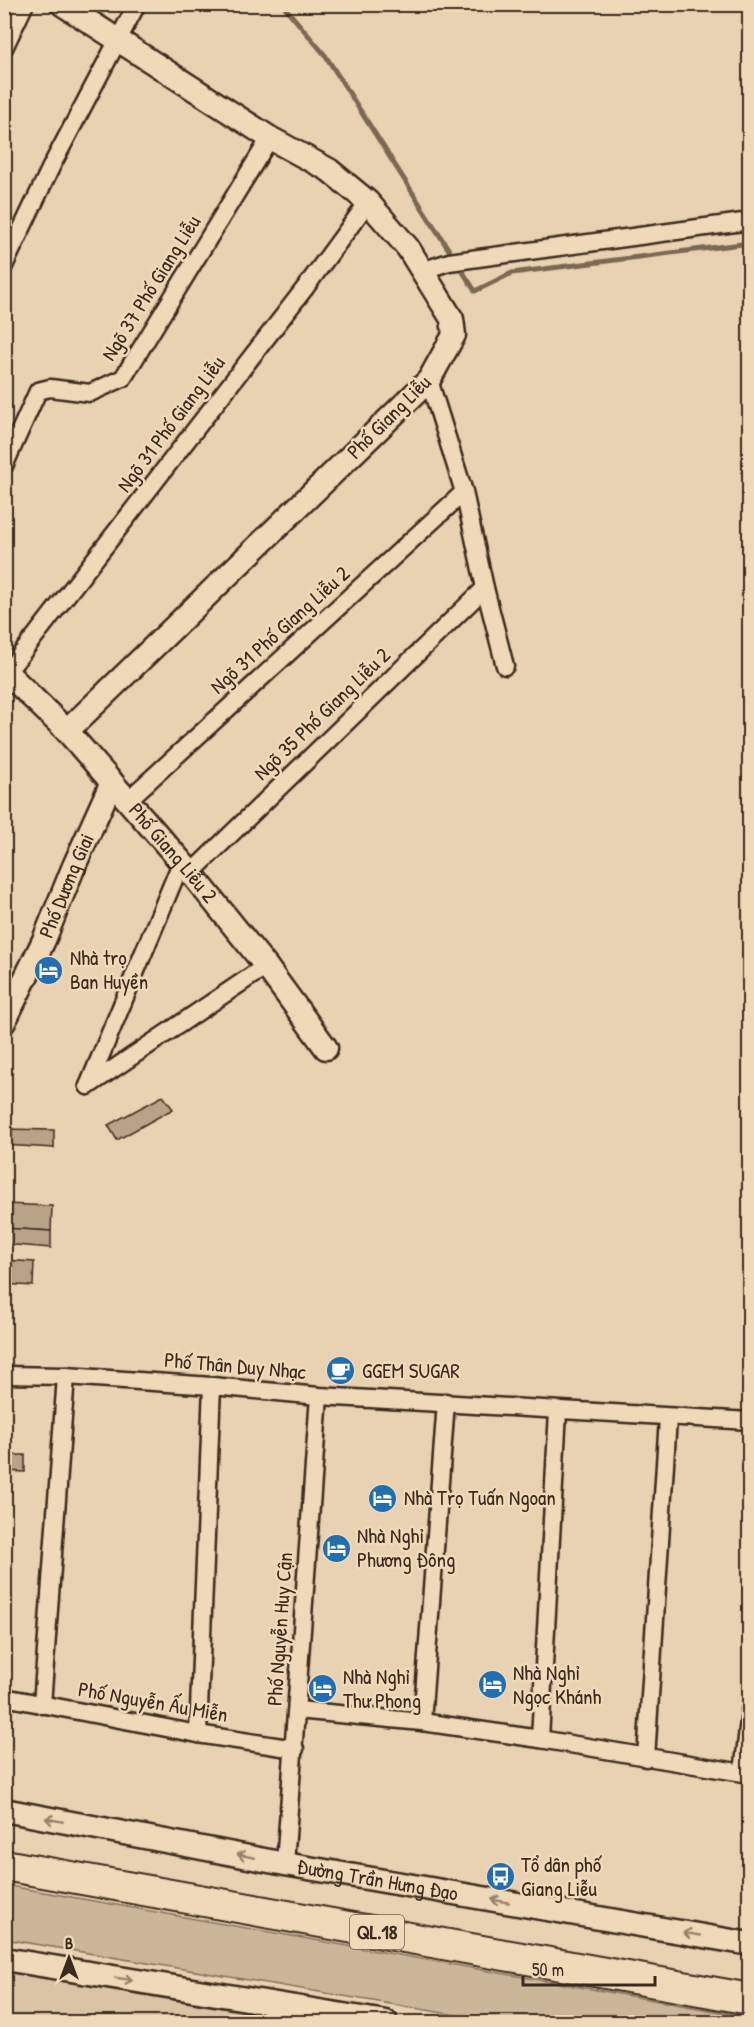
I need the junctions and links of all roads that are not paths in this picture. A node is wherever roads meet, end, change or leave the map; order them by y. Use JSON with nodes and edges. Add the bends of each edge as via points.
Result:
{"nodes":[{"id":1,"x":25,"y":4,"type":"edge"},
{"id":2,"x":62,"y":4,"type":"edge"},
{"id":3,"x":137,"y":4,"type":"edge"},
{"id":4,"x":118,"y":40,"type":"junction"},
{"id":5,"x":4,"y":48,"type":"edge"},
{"id":6,"x":270,"y":138,"type":"junction"},
{"id":7,"x":368,"y":202,"type":"junction"},
{"id":8,"x":750,"y":221,"type":"edge"},
{"id":9,"x":4,"y":266,"type":"edge"},
{"id":10,"x":421,"y":271,"type":"junction"},
{"id":11,"x":429,"y":380,"type":"junction"},
{"id":12,"x":4,"y":466,"type":"edge"},
{"id":13,"x":464,"y":492,"type":"junction"},
{"id":14,"x":485,"y":588,"type":"junction"},
{"id":15,"x":505,"y":666,"type":"dead end"},
{"id":16,"x":6,"y":671,"type":"edge"},
{"id":17,"x":67,"y":731,"type":"junction"},
{"id":18,"x":112,"y":782,"type":"junction"},
{"id":19,"x":128,"y":800,"type":"junction"},
{"id":20,"x":186,"y":868,"type":"junction"},
{"id":21,"x":267,"y":966,"type":"junction"},
{"id":22,"x":4,"y":1022,"type":"edge"},
{"id":23,"x":326,"y":1048,"type":"dead end"},
{"id":24,"x":4,"y":1375,"type":"edge"},
{"id":25,"x":66,"y":1376,"type":"junction"},
{"id":26,"x":212,"y":1386,"type":"junction"},
{"id":27,"x":319,"y":1396,"type":"junction"},
{"id":28,"x":446,"y":1402,"type":"junction"},
{"id":29,"x":558,"y":1411,"type":"junction"},
{"id":30,"x":668,"y":1418,"type":"junction"},
{"id":31,"x":750,"y":1421,"type":"edge"},
{"id":32,"x":4,"y":1697,"type":"edge"},
{"id":33,"x":42,"y":1705,"type":"junction"},
{"id":34,"x":297,"y":1710,"type":"junction"},
{"id":35,"x":750,"y":1711,"type":"edge"},
{"id":36,"x":422,"y":1722,"type":"junction"},
{"id":37,"x":198,"y":1734,"type":"junction"},
{"id":38,"x":540,"y":1739,"type":"junction"},
{"id":39,"x":295,"y":1749,"type":"junction"},
{"id":40,"x":646,"y":1758,"type":"junction"},
{"id":41,"x":4,"y":1810,"type":"edge"},
{"id":42,"x":285,"y":1864,"type":"junction"},
{"id":43,"x":4,"y":1865,"type":"edge"},
{"id":44,"x":750,"y":1944,"type":"edge"},
{"id":45,"x":4,"y":1959,"type":"edge"},
{"id":46,"x":750,"y":1999,"type":"edge"},
{"id":47,"x":386,"y":2022,"type":"edge"}],
"edges":[{"from":1,"to":5,"type":"street"},
{"from":2,"to":4,"type":"main road","name":"Phố Giang Liễu"},
{"from":3,"to":4,"type":"street"},
{"from":4,"to":6,"type":"main road","name":"Phố Giang Liễu"},
{"from":4,"to":9,"type":"street"},
{"from":6,"to":7,"type":"main road","name":"Phố Giang Liễu","via":[[330,170]]},
{"from":6,"to":12,"type":"street","name":"Ngõ 37 Phố Giang Liễu","via":[[123,378],[90,393],[50,388],[38,391]]},
{"from":7,"to":10,"type":"main road","name":"Phố Giang Liễu","via":[[408,248]]},
{"from":7,"to":16,"type":"street","name":"Ngõ 31 Phố Giang Liễu"},
{"from":8,"to":10,"type":"street","via":[[449,262]]},
{"from":10,"to":11,"type":"main road","name":"Phố Giang Liễu","via":[[452,319],[454,335]]},
{"from":11,"to":13,"type":"street"},
{"from":11,"to":17,"type":"main road","name":"Phố Giang Liễu"},
{"from":13,"to":14,"type":"street"},
{"from":13,"to":19,"type":"street","name":"Ngõ 31 Phố Giang Liễu 2"},
{"from":14,"to":15,"type":"street"},
{"from":14,"to":20,"type":"street","name":"Ngõ 35 Phố Giang Liễu 2"},
{"from":16,"to":17,"type":"main road","name":"Phố Giang Liễu 2"},
{"from":17,"to":18,"type":"main road","name":"Phố Giang Liễu 2"},
{"from":18,"to":19,"type":"main road","name":"Phố Giang Liễu 2"},
{"from":18,"to":22,"type":"main road","name":"Phố Dương Giai"},
{"from":19,"to":20,"type":"main road","name":"Phố Giang Liễu 2"},
{"from":20,"to":21,"type":"main road","name":"Phố Giang Liễu 2"},
{"from":20,"to":21,"type":"street","via":[[88,1086]]},
{"from":21,"to":23,"type":"main road","name":"Phố Giang Liễu 2"},
{"from":24,"to":25,"type":"street","name":"Phố Thân Duy Nhạc"},
{"from":25,"to":26,"type":"street","name":"Phố Thân Duy Nhạc"},
{"from":25,"to":33,"type":"street"},
{"from":26,"to":27,"type":"street","name":"Phố Thân Duy Nhạc"},
{"from":26,"to":37,"type":"street"},
{"from":27,"to":28,"type":"street","name":"Phố Thân Duy Nhạc"},
{"from":27,"to":34,"type":"street","name":"Phố Nguyễn Huy Cận"},
{"from":28,"to":29,"type":"street","name":"Phố Thân Duy Nhạc"},
{"from":28,"to":36,"type":"street"},
{"from":29,"to":30,"type":"street","name":"Phố Thân Duy Nhạc"},
{"from":29,"to":38,"type":"street"},
{"from":30,"to":31,"type":"street","name":"Phố Thân Duy Nhạc"},
{"from":30,"to":40,"type":"street"},
{"from":32,"to":33,"type":"street","name":"Phố Nguyễn Ấu Miễn"},
{"from":33,"to":37,"type":"street","name":"Phố Nguyễn Ấu Miễn"},
{"from":34,"to":36,"type":"street"},
{"from":34,"to":39,"type":"street","name":"Phố Nguyễn Huy Cận"},
{"from":35,"to":40,"type":"street","via":[[743,1773]]},
{"from":36,"to":38,"type":"street"},
{"from":37,"to":39,"type":"street","name":"Phố Nguyễn Ấu Miễn"},
{"from":38,"to":40,"type":"street"},
{"from":39,"to":42,"type":"street","name":"Phố Nguyễn Huy Cận"},
{"from":42,"to":41,"type":"main road","name":"Đường Trần Hưng Đạo","one_way":true},
{"from":44,"to":42,"type":"main road","name":"Đường Trần Hưng Đạo","one_way":true},
{"from":43,"to":46,"type":"highway","number":"QL.18"},
{"from":45,"to":47,"type":"main road","one_way":true}]}
